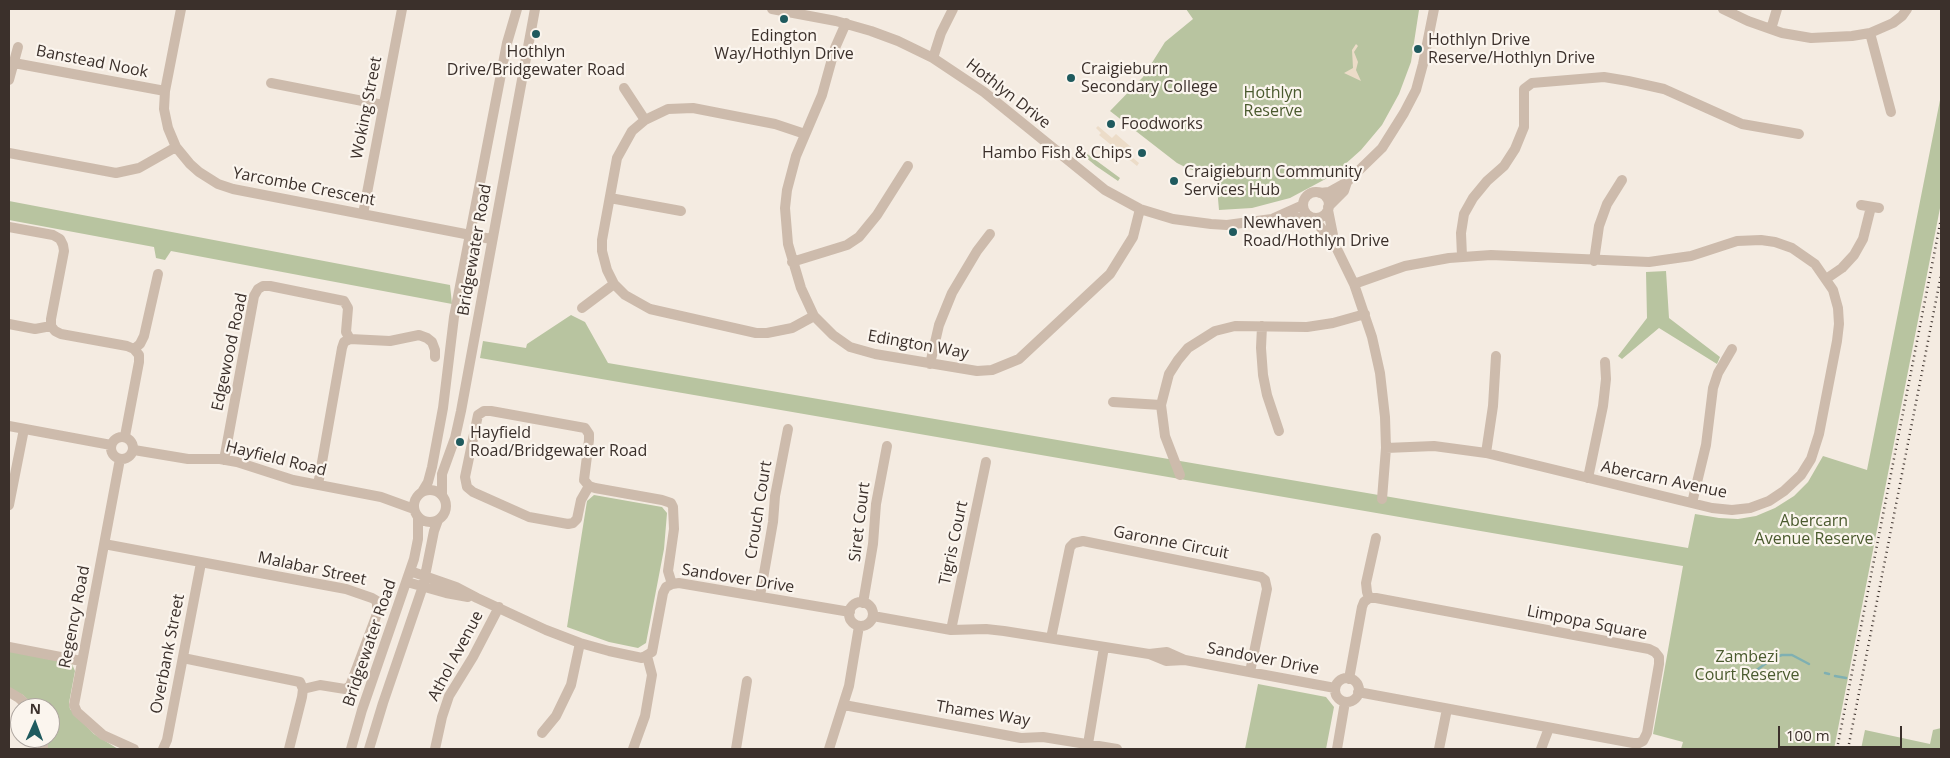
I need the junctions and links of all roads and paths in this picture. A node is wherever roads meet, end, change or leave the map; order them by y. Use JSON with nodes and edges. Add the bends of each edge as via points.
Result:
{"nodes":[{"id":1,"x":181,"y":9,"type":"edge"},
{"id":2,"x":402,"y":9,"type":"edge"},
{"id":3,"x":517,"y":9,"type":"edge"},
{"id":4,"x":535,"y":9,"type":"edge"},
{"id":5,"x":772,"y":9,"type":"edge"},
{"id":6,"x":953,"y":9,"type":"edge"},
{"id":7,"x":1434,"y":9,"type":"edge"},
{"id":8,"x":1723,"y":9,"type":"edge"},
{"id":9,"x":1777,"y":9,"type":"edge"},
{"id":10,"x":1907,"y":9,"type":"edge"},
{"id":11,"x":841,"y":22,"type":"junction"},
{"id":12,"x":1771,"y":29,"type":"junction"},
{"id":13,"x":1870,"y":33,"type":"junction"},
{"id":14,"x":18,"y":47,"type":"dead end"},
{"id":15,"x":928,"y":55,"type":"junction"},
{"id":16,"x":14,"y":63,"type":"junction"},
{"id":17,"x":9,"y":80,"type":"edge"},
{"id":18,"x":271,"y":83,"type":"dead end"},
{"id":19,"x":624,"y":88,"type":"dead end"},
{"id":20,"x":165,"y":91,"type":"junction"},
{"id":21,"x":383,"y":105,"type":"junction"},
{"id":22,"x":1891,"y":112,"type":"dead end"},
{"id":23,"x":645,"y":120,"type":"junction"},
{"id":24,"x":805,"y":134,"type":"junction"},
{"id":25,"x":1799,"y":134,"type":"dead end"},
{"id":26,"x":176,"y":147,"type":"junction"},
{"id":27,"x":9,"y":153,"type":"edge"},
{"id":28,"x":908,"y":166,"type":"dead end"},
{"id":29,"x":1622,"y":180,"type":"dead end"},
{"id":30,"x":1347,"y":182,"type":"junction"},
{"id":31,"x":1320,"y":194,"type":"junction"},
{"id":32,"x":610,"y":198,"type":"junction"},
{"id":33,"x":1303,"y":205,"type":"junction"},
{"id":34,"x":1870,"y":207,"type":"dead end"},
{"id":35,"x":1328,"y":208,"type":"junction"},
{"id":36,"x":681,"y":210,"type":"dead end"},
{"id":37,"x":1144,"y":210,"type":"junction"},
{"id":38,"x":363,"y":214,"type":"junction"},
{"id":39,"x":1312,"y":218,"type":"junction"},
{"id":40,"x":1272,"y":219,"type":"junction"},
{"id":41,"x":9,"y":226,"type":"edge"},
{"id":42,"x":990,"y":234,"type":"dead end"},
{"id":43,"x":470,"y":235,"type":"junction"},
{"id":44,"x":491,"y":238,"type":"junction"},
{"id":45,"x":1335,"y":245,"type":"junction"},
{"id":46,"x":1462,"y":256,"type":"junction"},
{"id":47,"x":1594,"y":261,"type":"junction"},
{"id":48,"x":792,"y":262,"type":"junction"},
{"id":49,"x":158,"y":274,"type":"dead end"},
{"id":50,"x":1826,"y":279,"type":"junction"},
{"id":51,"x":614,"y":284,"type":"junction"},
{"id":52,"x":1354,"y":284,"type":"junction"},
{"id":53,"x":582,"y":308,"type":"dead end"},
{"id":54,"x":1365,"y":314,"type":"junction"},
{"id":55,"x":814,"y":316,"type":"junction"},
{"id":56,"x":9,"y":324,"type":"edge"},
{"id":57,"x":52,"y":326,"type":"junction"},
{"id":58,"x":1262,"y":326,"type":"junction"},
{"id":59,"x":350,"y":339,"type":"junction"},
{"id":60,"x":134,"y":349,"type":"junction"},
{"id":61,"x":1732,"y":349,"type":"dead end"},
{"id":62,"x":1496,"y":356,"type":"dead end"},
{"id":63,"x":435,"y":357,"type":"dead end"},
{"id":64,"x":1605,"y":362,"type":"dead end"},
{"id":65,"x":930,"y":364,"type":"junction"},
{"id":66,"x":1113,"y":402,"type":"dead end"},
{"id":67,"x":1161,"y":405,"type":"junction"},
{"id":68,"x":9,"y":426,"type":"edge"},
{"id":69,"x":24,"y":429,"type":"junction"},
{"id":70,"x":788,"y":429,"type":"dead end"},
{"id":71,"x":1279,"y":431,"type":"dead end"},
{"id":72,"x":124,"y":436,"type":"junction"},
{"id":73,"x":111,"y":445,"type":"junction"},
{"id":74,"x":887,"y":446,"type":"dead end"},
{"id":75,"x":1386,"y":448,"type":"junction"},
{"id":76,"x":134,"y":450,"type":"junction"},
{"id":77,"x":1486,"y":453,"type":"junction"},
{"id":78,"x":120,"y":459,"type":"junction"},
{"id":79,"x":224,"y":460,"type":"junction"},
{"id":80,"x":986,"y":462,"type":"dead end"},
{"id":81,"x":1180,"y":475,"type":"dead end"},
{"id":82,"x":1588,"y":478,"type":"junction"},
{"id":83,"x":318,"y":485,"type":"junction"},
{"id":84,"x":589,"y":486,"type":"junction"},
{"id":85,"x":420,"y":493,"type":"junction"},
{"id":86,"x":442,"y":495,"type":"junction"},
{"id":87,"x":381,"y":497,"type":"junction"},
{"id":88,"x":1382,"y":499,"type":"dead end"},
{"id":89,"x":1692,"y":503,"type":"junction"},
{"id":90,"x":9,"y":505,"type":"edge"},
{"id":91,"x":416,"y":514,"type":"junction"},
{"id":92,"x":438,"y":520,"type":"junction"},
{"id":93,"x":1376,"y":538,"type":"dead end"},
{"id":94,"x":104,"y":544,"type":"junction"},
{"id":95,"x":200,"y":563,"type":"junction"},
{"id":96,"x":409,"y":576,"type":"junction"},
{"id":97,"x":425,"y":581,"type":"junction"},
{"id":98,"x":672,"y":584,"type":"junction"},
{"id":99,"x":760,"y":596,"type":"junction"},
{"id":100,"x":1369,"y":598,"type":"junction"},
{"id":101,"x":863,"y":603,"type":"junction"},
{"id":102,"x":498,"y":608,"type":"junction"},
{"id":103,"x":850,"y":612,"type":"junction"},
{"id":104,"x":873,"y":616,"type":"junction"},
{"id":105,"x":859,"y":626,"type":"junction"},
{"id":106,"x":951,"y":630,"type":"junction"},
{"id":107,"x":1051,"y":638,"type":"junction"},
{"id":108,"x":580,"y":643,"type":"junction"},
{"id":109,"x":9,"y":647,"type":"edge"},
{"id":110,"x":1104,"y":647,"type":"junction"},
{"id":111,"x":647,"y":656,"type":"junction"},
{"id":112,"x":183,"y":658,"type":"junction"},
{"id":113,"x":82,"y":661,"type":"junction"},
{"id":114,"x":1250,"y":672,"type":"junction"},
{"id":115,"x":1349,"y":679,"type":"junction"},
{"id":116,"x":747,"y":680,"type":"dead end"},
{"id":117,"x":1335,"y":688,"type":"junction"},
{"id":118,"x":303,"y":689,"type":"junction"},
{"id":119,"x":1358,"y":692,"type":"junction"},
{"id":120,"x":1345,"y":702,"type":"junction"},
{"id":121,"x":844,"y":705,"type":"junction"},
{"id":122,"x":1447,"y":709,"type":"junction"},
{"id":123,"x":1549,"y":728,"type":"junction"},
{"id":124,"x":542,"y":733,"type":"dead end"},
{"id":125,"x":1088,"y":744,"type":"junction"},
{"id":126,"x":134,"y":749,"type":"edge"},
{"id":127,"x":163,"y":749,"type":"edge"},
{"id":128,"x":288,"y":749,"type":"edge"},
{"id":129,"x":351,"y":749,"type":"edge"},
{"id":130,"x":369,"y":749,"type":"edge"},
{"id":131,"x":436,"y":749,"type":"edge"},
{"id":132,"x":633,"y":749,"type":"edge"},
{"id":133,"x":736,"y":749,"type":"edge"},
{"id":134,"x":829,"y":749,"type":"edge"},
{"id":135,"x":1117,"y":749,"type":"edge"},
{"id":136,"x":1337,"y":749,"type":"edge"},
{"id":137,"x":1439,"y":749,"type":"edge"},
{"id":138,"x":1541,"y":749,"type":"edge"}],
"edges":[{"from":1,"to":20,"type":"street","name":"Yarcombe Crescent"},
{"from":2,"to":21,"type":"street","name":"Woking Street"},
{"from":3,"to":43,"type":"street","name":"Bridgewater Road","via":[[510,30]]},
{"from":4,"to":44,"type":"street","name":"Bridgewater Road"},
{"from":5,"to":11,"type":"street","name":"Hothlyn Drive"},
{"from":6,"to":15,"type":"street"},
{"from":7,"to":30,"type":"street","via":[[1421,73],[1404,114],[1382,148]]},
{"from":8,"to":12,"type":"street"},
{"from":9,"to":12,"type":"street"},
{"from":10,"to":13,"type":"street","via":[[1893,23]]},
{"from":11,"to":15,"type":"street","name":"Hothlyn Drive","via":[[880,34]]},
{"from":11,"to":24,"type":"street","name":"Edington Way","via":[[822,95]]},
{"from":12,"to":13,"type":"street","via":[[1811,38]]},
{"from":13,"to":22,"type":"street"},
{"from":14,"to":16,"type":"street","name":"Banstead Nook"},
{"from":15,"to":37,"type":"street","name":"Hothlyn Drive","via":[[984,92],[1105,190]]},
{"from":16,"to":17,"type":"street","name":"Banstead Nook"},
{"from":16,"to":20,"type":"street","name":"Banstead Nook"},
{"from":18,"to":21,"type":"street"},
{"from":19,"to":23,"type":"street"},
{"from":20,"to":26,"type":"street","name":"Yarcombe Crescent","via":[[166,117]]},
{"from":21,"to":38,"type":"street","name":"Woking Street"},
{"from":23,"to":24,"type":"street","via":[[668,109],[693,108],[775,124]]},
{"from":23,"to":32,"type":"street","via":[[632,132],[617,158]]},
{"from":24,"to":48,"type":"street","name":"Edington Way","via":[[787,190],[786,224]]},
{"from":25,"to":46,"type":"street","via":[[1742,124],[1664,89],[1628,81],[1604,77],[1532,83],[1524,90],[1524,127],[1515,149],[1504,166],[1473,198],[1464,214]]},
{"from":26,"to":27,"type":"street","via":[[139,168],[116,173]]},
{"from":26,"to":38,"type":"street","name":"Yarcombe Crescent","via":[[199,172],[226,187]]},
{"from":28,"to":48,"type":"street","via":[[859,237],[847,245]]},
{"from":29,"to":47,"type":"street","via":[[1607,204],[1599,226]]},
{"from":30,"to":31,"type":"street"},
{"from":30,"to":35,"type":"street","via":[[1344,191]]},
{"from":31,"to":33,"type":"street","via":[[1307,196]]},
{"from":31,"to":35,"type":"street","via":[[1326,198]]},
{"from":32,"to":36,"type":"street"},
{"from":32,"to":51,"type":"street","via":[[602,251]]},
{"from":33,"to":39,"type":"street"},
{"from":33,"to":40,"type":"street","name":"Hothlyn Drive"},
{"from":34,"to":50,"type":"street","via":[[1863,239],[1854,255]]},
{"from":35,"to":39,"type":"street","via":[[1321,217]]},
{"from":35,"to":45,"type":"street"},
{"from":37,"to":40,"type":"street","name":"Hothlyn Drive","via":[[1173,219],[1211,224]]},
{"from":37,"to":65,"type":"street","name":"Edington Way","via":[[1119,262],[1103,282],[1019,359],[992,370],[977,371]]},
{"from":38,"to":43,"type":"street","name":"Yarcombe Crescent"},
{"from":39,"to":40,"type":"street","name":"Hothlyn Drive"},
{"from":39,"to":45,"type":"street"},
{"from":41,"to":57,"type":"street","via":[[53,235],[63,245]]},
{"from":42,"to":65,"type":"street","via":[[976,250],[952,293],[939,325]]},
{"from":43,"to":44,"type":"street","name":"Yarcombe Crescent"},
{"from":43,"to":85,"type":"street","name":"Bridgewater Road","via":[[452,329],[432,467],[428,482]]},
{"from":44,"to":86,"type":"street","name":"Bridgewater Road","via":[[457,430],[442,474]]},
{"from":45,"to":52,"type":"street"},
{"from":46,"to":47,"type":"street","name":"Abercarn Avenue"},
{"from":46,"to":52,"type":"street","name":"Abercarn Avenue","via":[[1405,266]]},
{"from":47,"to":50,"type":"street","name":"Abercarn Avenue","via":[[1661,261],[1737,242],[1760,240],[1799,251]]},
{"from":48,"to":55,"type":"street","name":"Edington Way"},
{"from":49,"to":60,"type":"street","via":[[144,336]]},
{"from":50,"to":89,"type":"street","name":"Abercarn Avenue","via":[[1836,302],[1839,331],[1817,442],[1806,467],[1784,491],[1750,508],[1722,510]]},
{"from":51,"to":53,"type":"street"},
{"from":51,"to":55,"type":"street","via":[[625,295],[650,309],[743,332],[779,332]]},
{"from":52,"to":54,"type":"street"},
{"from":54,"to":58,"type":"street","via":[[1306,327]]},
{"from":54,"to":75,"type":"street","via":[[1380,374]]},
{"from":55,"to":65,"type":"street","name":"Edington Way","via":[[850,347]]},
{"from":56,"to":57,"type":"street","via":[[36,329]]},
{"from":57,"to":60,"type":"street","via":[[62,334]]},
{"from":58,"to":67,"type":"street","via":[[1226,328],[1205,336],[1188,348],[1169,374]]},
{"from":58,"to":71,"type":"street","via":[[1266,395]]},
{"from":59,"to":63,"type":"street","via":[[376,342],[429,334]]},
{"from":59,"to":79,"type":"street","name":"Edgewood Road","via":[[346,332],[348,308],[344,301],[270,286],[258,289],[254,296]]},
{"from":59,"to":83,"type":"street","via":[[342,348]]},
{"from":60,"to":72,"type":"street","via":[[139,362]]},
{"from":61,"to":89,"type":"street","via":[[1713,388],[1706,445]]},
{"from":62,"to":77,"type":"street"},
{"from":64,"to":82,"type":"street","via":[[1603,406]]},
{"from":66,"to":67,"type":"street"},
{"from":67,"to":81,"type":"street","via":[[1165,436]]},
{"from":68,"to":69,"type":"street"},
{"from":69,"to":73,"type":"street"},
{"from":69,"to":90,"type":"street"},
{"from":70,"to":99,"type":"street","name":"Crouch Court"},
{"from":72,"to":73,"type":"street","via":[[116,438]]},
{"from":72,"to":76,"type":"street","via":[[131,440]]},
{"from":73,"to":78,"type":"street","via":[[113,454]]},
{"from":74,"to":101,"type":"street","name":"Siret Court"},
{"from":75,"to":77,"type":"street","name":"Abercarn Avenue","via":[[1434,446]]},
{"from":75,"to":88,"type":"street"},
{"from":76,"to":78,"type":"street","via":[[130,456]]},
{"from":76,"to":79,"type":"street","name":"Hayfield Road","via":[[188,459]]},
{"from":77,"to":82,"type":"street","name":"Abercarn Avenue"},
{"from":78,"to":94,"type":"street","name":"Regency Road"},
{"from":79,"to":83,"type":"street","name":"Hayfield Road"},
{"from":80,"to":106,"type":"street","name":"Tigris Court"},
{"from":82,"to":89,"type":"street","name":"Abercarn Avenue"},
{"from":83,"to":87,"type":"street","name":"Hayfield Road"},
{"from":84,"to":84,"type":"street","via":[[584,480],[589,440],[585,428],[492,411],[478,415],[465,477],[467,487],[473,492],[530,517],[568,524],[577,519],[581,500]]},
{"from":84,"to":98,"type":"street","via":[[671,503],[674,529],[668,571]]},
{"from":85,"to":86,"type":"street","via":[[432,490]]},
{"from":85,"to":87,"type":"street","name":"Hayfield Road","via":[[406,498]]},
{"from":85,"to":91,"type":"street","via":[[415,499]]},
{"from":86,"to":92,"type":"street","via":[[446,508]]},
{"from":87,"to":91,"type":"street","name":"Hayfield Road"},
{"from":91,"to":92,"type":"street","via":[[429,522]]},
{"from":91,"to":96,"type":"street","name":"Bridgewater Road","via":[[418,539]]},
{"from":92,"to":97,"type":"street","name":"Bridgewater Road"},
{"from":93,"to":100,"type":"street","via":[[1366,583]]},
{"from":94,"to":95,"type":"street","name":"Malabar Street"},
{"from":94,"to":113,"type":"street","name":"Regency Road"},
{"from":95,"to":112,"type":"street","name":"Overbank Street"},
{"from":95,"to":118,"type":"street","name":"Malabar Street","via":[[346,589],[377,602],[377,614],[350,686],[345,689],[320,685]]},
{"from":96,"to":97,"type":"street"},
{"from":96,"to":129,"type":"street","name":"Bridgewater Road"},
{"from":97,"to":102,"type":"street","via":[[446,593],[476,598]]},
{"from":97,"to":130,"type":"street","name":"Bridgewater Road"},
{"from":98,"to":99,"type":"street","name":"Sandover Drive"},
{"from":98,"to":111,"type":"street","name":"Sandover Drive","via":[[663,593],[654,646]]},
{"from":99,"to":103,"type":"street","name":"Sandover Drive"},
{"from":100,"to":115,"type":"street","via":[[1362,607]]},
{"from":100,"to":123,"type":"street","name":"Limpopa Square","via":[[1655,652],[1659,664],[1643,741],[1633,743]]},
{"from":101,"to":103,"type":"street","via":[[854,606]]},
{"from":101,"to":104,"type":"street","via":[[870,607]]},
{"from":102,"to":108,"type":"street"},
{"from":102,"to":131,"type":"street","name":"Athol Avenue","via":[[449,696]]},
{"from":103,"to":105,"type":"street","via":[[852,622]]},
{"from":104,"to":105,"type":"street","via":[[869,623]]},
{"from":104,"to":106,"type":"street","name":"Sandover Drive"},
{"from":105,"to":121,"type":"street"},
{"from":106,"to":107,"type":"street","name":"Sandover Drive","via":[[986,629]]},
{"from":107,"to":110,"type":"street","name":"Sandover Drive"},
{"from":107,"to":114,"type":"street","name":"Garonne Circuit","via":[[1070,546],[1083,541],[1265,580]]},
{"from":108,"to":111,"type":"street","via":[[636,657]]},
{"from":108,"to":124,"type":"street","via":[[571,685],[556,716]]},
{"from":109,"to":113,"type":"street"},
{"from":110,"to":114,"type":"street","name":"Sandover Drive","via":[[1149,654],[1167,652],[1185,660]]},
{"from":110,"to":125,"type":"street"},
{"from":111,"to":132,"type":"street","via":[[652,675]]},
{"from":112,"to":118,"type":"street","via":[[300,682]]},
{"from":112,"to":127,"type":"street","name":"Overbank Street"},
{"from":113,"to":126,"type":"street","name":"Regency Road","via":[[75,709],[103,735]]},
{"from":114,"to":117,"type":"street","name":"Sandover Drive"},
{"from":115,"to":117,"type":"street","via":[[1340,681]]},
{"from":115,"to":119,"type":"street","via":[[1356,683]]},
{"from":116,"to":133,"type":"street"},
{"from":117,"to":120,"type":"street","via":[[1338,698]]},
{"from":118,"to":128,"type":"street"},
{"from":119,"to":120,"type":"street","via":[[1354,699]]},
{"from":119,"to":122,"type":"street","name":"Limpopa Square"},
{"from":120,"to":136,"type":"street"},
{"from":121,"to":125,"type":"street","name":"Thames Way","via":[[1021,738],[1043,737]]},
{"from":121,"to":134,"type":"street"},
{"from":122,"to":123,"type":"street","name":"Limpopa Square"},
{"from":122,"to":137,"type":"street"},
{"from":123,"to":138,"type":"street"},
{"from":125,"to":135,"type":"street","name":"Thames Way"}]}
